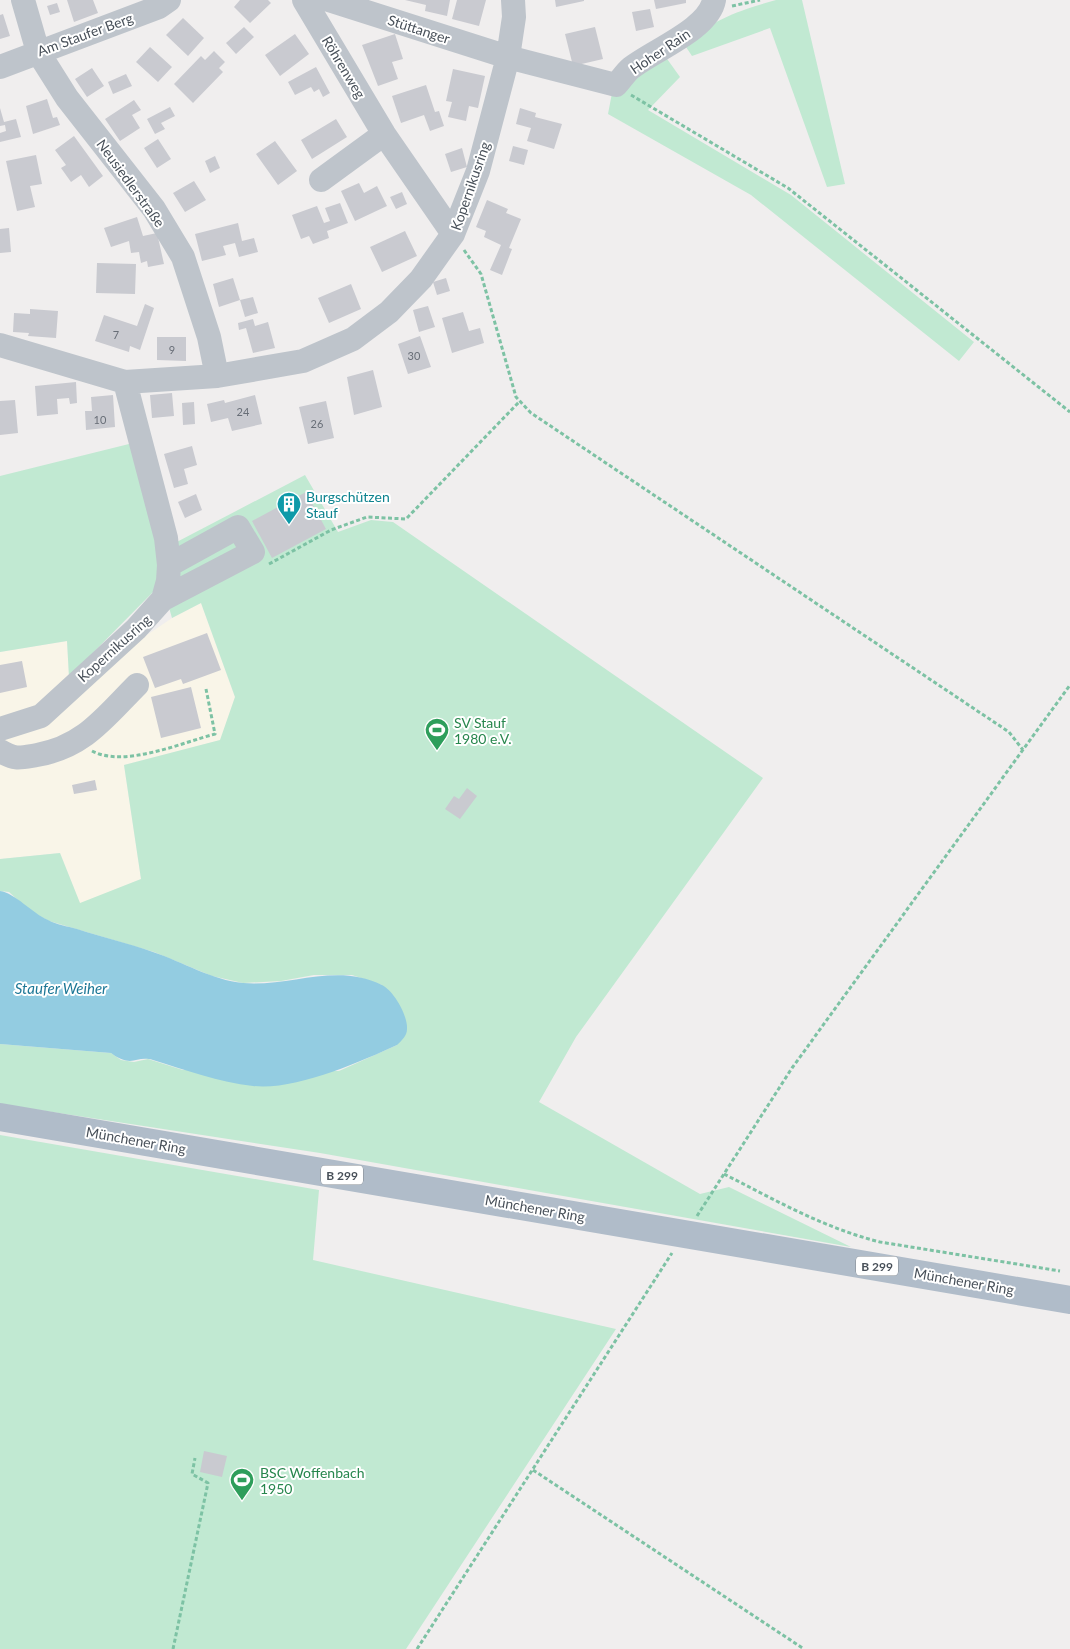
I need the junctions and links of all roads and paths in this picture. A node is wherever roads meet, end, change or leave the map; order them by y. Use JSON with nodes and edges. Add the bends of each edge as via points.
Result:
{"nodes":[{"id":1,"x":23,"y":0,"type":"edge"},
{"id":2,"x":169,"y":0,"type":"edge"},
{"id":3,"x":304,"y":0,"type":"edge"},
{"id":4,"x":329,"y":0,"type":"edge"},
{"id":5,"x":513,"y":0,"type":"edge"},
{"id":6,"x":760,"y":0,"type":"edge"},
{"id":7,"x":713,"y":5,"type":"edge"},
{"id":8,"x":38,"y":52,"type":"junction"},
{"id":9,"x":508,"y":57,"type":"junction"},
{"id":10,"x":0,"y":67,"type":"edge"},
{"id":11,"x":616,"y":85,"type":"junction"},
{"id":12,"x":384,"y":134,"type":"junction"},
{"id":13,"x":321,"y":180,"type":"dead end"},
{"id":14,"x":454,"y":234,"type":"junction"},
{"id":15,"x":0,"y":345,"type":"edge"},
{"id":16,"x":217,"y":376,"type":"junction"},
{"id":17,"x":125,"y":382,"type":"junction"},
{"id":18,"x":520,"y":401,"type":"junction"},
{"id":19,"x":1070,"y":412,"type":"edge"},
{"id":20,"x":253,"y":552,"type":"junction"},
{"id":21,"x":169,"y":565,"type":"junction"},
{"id":22,"x":163,"y":599,"type":"junction"},
{"id":23,"x":137,"y":685,"type":"dead end"},
{"id":24,"x":1070,"y":685,"type":"edge"},
{"id":25,"x":206,"y":689,"type":"dead end"},
{"id":26,"x":0,"y":729,"type":"edge"},
{"id":27,"x":76,"y":743,"type":"junction"},
{"id":28,"x":1023,"y":750,"type":"junction"},
{"id":29,"x":0,"y":751,"type":"edge"},
{"id":30,"x":0,"y":1117,"type":"edge"},
{"id":31,"x":724,"y":1174,"type":"junction"},
{"id":32,"x":684,"y":1234,"type":"junction"},
{"id":33,"x":1060,"y":1271,"type":"dead end"},
{"id":34,"x":1070,"y":1300,"type":"edge"},
{"id":35,"x":195,"y":1458,"type":"dead end"},
{"id":36,"x":532,"y":1470,"type":"junction"},
{"id":37,"x":172,"y":1649,"type":"edge"},
{"id":38,"x":417,"y":1649,"type":"edge"},
{"id":39,"x":804,"y":1649,"type":"edge"}],
"edges":[{"from":1,"to":8,"type":"street","name":"Neusiedlerstraße"},
{"from":2,"to":8,"type":"street","name":"Am Staufer Berg","via":[[159,7]]},
{"from":3,"to":12,"type":"street","name":"Röhrenweg"},
{"from":4,"to":9,"type":"street","name":"Stüttanger"},
{"from":5,"to":9,"type":"street","name":"Kopernikusring","via":[[514,18]]},
{"from":6,"to":7,"type":"path"},
{"from":7,"to":11,"type":"street","name":"Hoher Rain","via":[[695,27],[630,68]]},
{"from":8,"to":10,"type":"street","name":"Am Staufer Berg"},
{"from":8,"to":16,"type":"street","name":"Neusiedlerstraße","via":[[67,98],[154,209],[183,257],[209,337]]},
{"from":9,"to":11,"type":"street"},
{"from":9,"to":14,"type":"street","name":"Kopernikusring","via":[[478,171]]},
{"from":11,"to":19,"type":"path","via":[[788,188]]},
{"from":12,"to":13,"type":"street"},
{"from":12,"to":14,"type":"street","name":"Röhrenweg"},
{"from":14,"to":16,"type":"street","name":"Kopernikusring","via":[[421,279],[389,312],[353,339],[303,361]]},
{"from":14,"to":18,"type":"path","via":[[481,274],[516,397]]},
{"from":15,"to":17,"type":"street","name":"Kopernikusring"},
{"from":16,"to":17,"type":"street","name":"Kopernikusring"},
{"from":17,"to":21,"type":"street","name":"Kopernikusring","via":[[156,498]]},
{"from":18,"to":20,"type":"path","via":[[406,519],[367,517],[332,530],[268,564]]},
{"from":18,"to":28,"type":"path","via":[[531,413],[1010,732]]},
{"from":20,"to":21,"type":"street","via":[[238,527]]},
{"from":20,"to":22,"type":"street"},
{"from":21,"to":22,"type":"street","name":"Kopernikusring"},
{"from":22,"to":26,"type":"street","name":"Kopernikusring","via":[[136,629],[41,716]]},
{"from":23,"to":27,"type":"street"},
{"from":24,"to":28,"type":"path"},
{"from":25,"to":27,"type":"path","via":[[215,734],[138,755],[114,758],[96,754]]},
{"from":27,"to":29,"type":"street","via":[[48,754],[14,759]]},
{"from":28,"to":31,"type":"path","via":[[792,1068]]},
{"from":30,"to":32,"type":"main road","name":"Münchener Ring","number":"B 299"},
{"from":31,"to":32,"type":"path"},
{"from":31,"to":33,"type":"path","via":[[851,1235]]},
{"from":32,"to":34,"type":"main road","name":"Münchener Ring","number":"B 299"},
{"from":32,"to":36,"type":"path"},
{"from":35,"to":37,"type":"path","via":[[192,1474],[208,1483]]},
{"from":36,"to":38,"type":"path"},
{"from":36,"to":39,"type":"path"}]}
